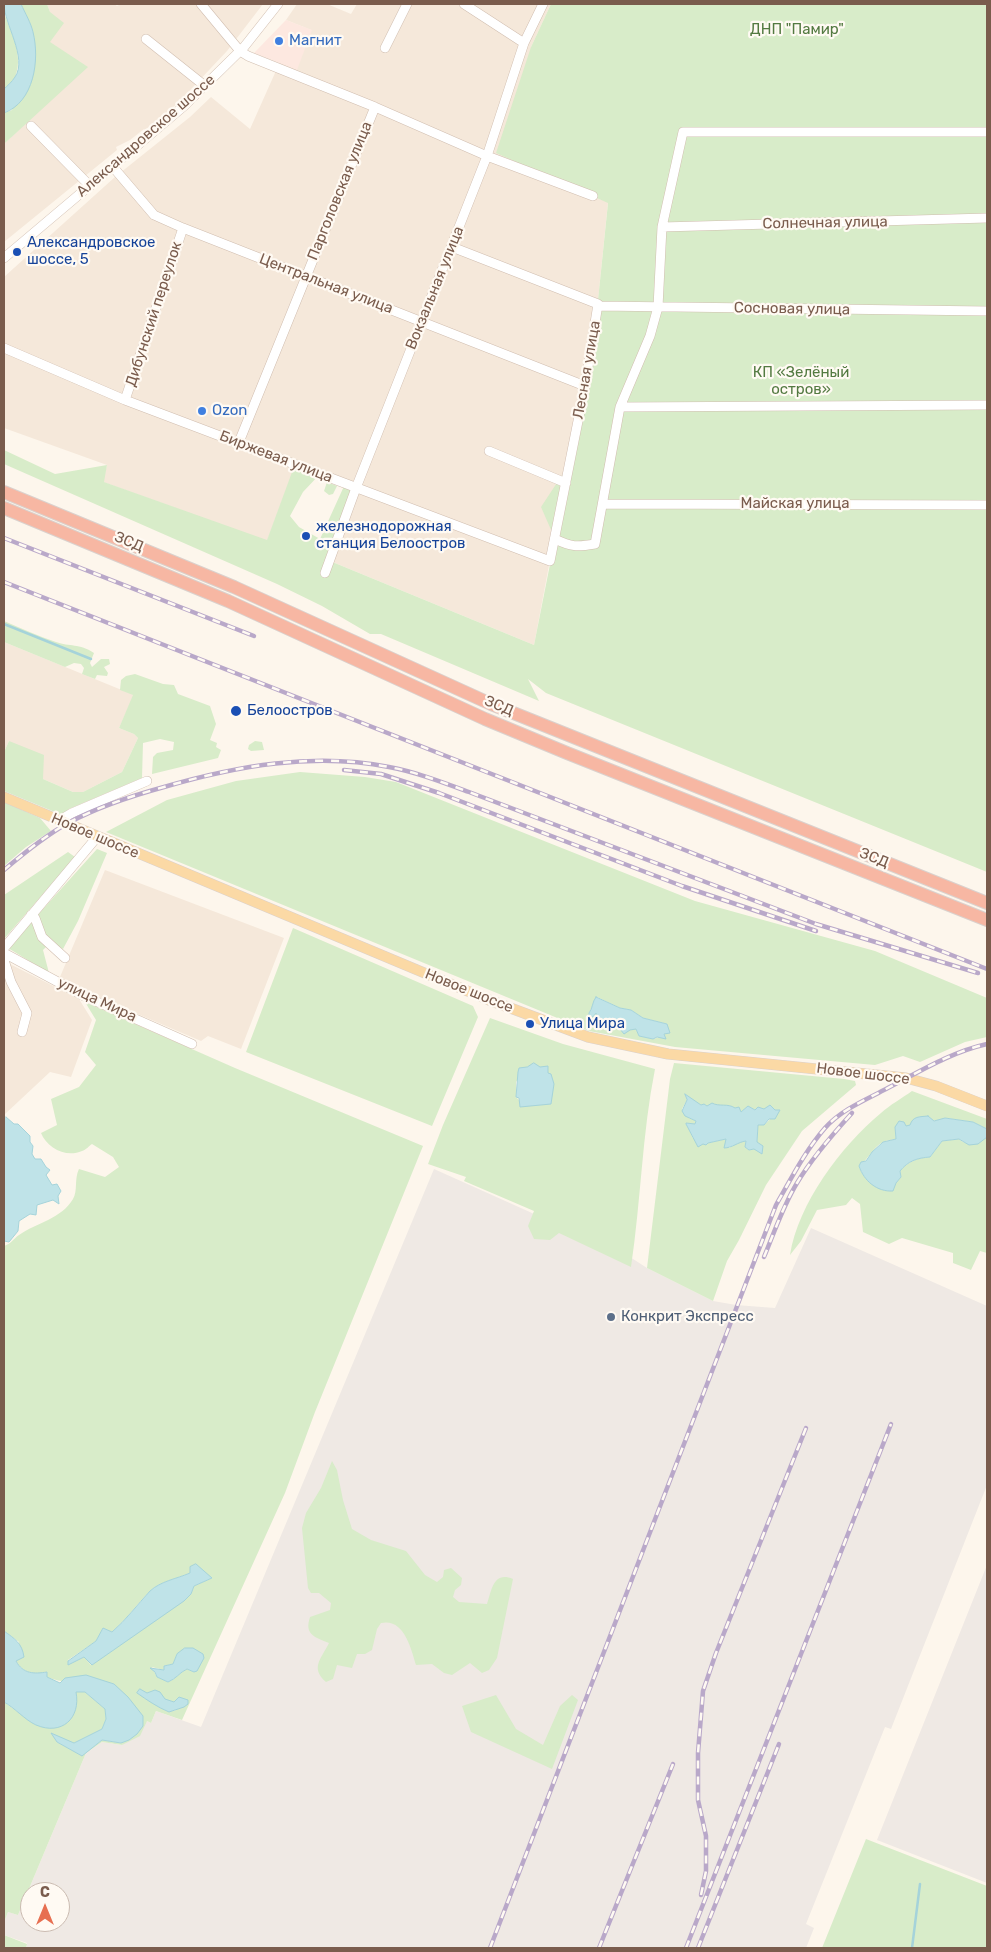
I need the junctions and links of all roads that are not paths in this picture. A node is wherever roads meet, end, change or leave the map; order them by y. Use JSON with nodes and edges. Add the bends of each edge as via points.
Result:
{"nodes":[{"id":1,"x":278,"y":4,"type":"edge"},
{"id":2,"x":407,"y":4,"type":"edge"},
{"id":3,"x":464,"y":4,"type":"edge"},
{"id":4,"x":543,"y":4,"type":"edge"},
{"id":5,"x":200,"y":5,"type":"edge"},
{"id":6,"x":146,"y":39,"type":"dead end"},
{"id":7,"x":524,"y":43,"type":"junction"},
{"id":8,"x":385,"y":48,"type":"dead end"},
{"id":9,"x":240,"y":51,"type":"junction"},
{"id":10,"x":205,"y":86,"type":"junction"},
{"id":11,"x":375,"y":107,"type":"junction"},
{"id":12,"x":31,"y":126,"type":"dead end"},
{"id":13,"x":987,"y":132,"type":"edge"},
{"id":14,"x":487,"y":156,"type":"junction"},
{"id":15,"x":113,"y":167,"type":"junction"},
{"id":16,"x":90,"y":186,"type":"junction"},
{"id":17,"x":593,"y":196,"type":"dead end"},
{"id":18,"x":987,"y":218,"type":"edge"},
{"id":19,"x":662,"y":227,"type":"junction"},
{"id":20,"x":182,"y":228,"type":"junction"},
{"id":21,"x":452,"y":247,"type":"junction"},
{"id":22,"x":4,"y":258,"type":"edge"},
{"id":23,"x":305,"y":276,"type":"junction"},
{"id":24,"x":598,"y":306,"type":"junction"},
{"id":25,"x":658,"y":307,"type":"junction"},
{"id":26,"x":987,"y":311,"type":"edge"},
{"id":27,"x":421,"y":321,"type":"junction"},
{"id":28,"x":4,"y":348,"type":"edge"},
{"id":29,"x":585,"y":386,"type":"junction"},
{"id":30,"x":125,"y":400,"type":"junction"},
{"id":31,"x":987,"y":405,"type":"edge"},
{"id":32,"x":620,"y":407,"type":"junction"},
{"id":33,"x":239,"y":442,"type":"junction"},
{"id":34,"x":489,"y":451,"type":"dead end"},
{"id":35,"x":566,"y":483,"type":"junction"},
{"id":36,"x":356,"y":488,"type":"junction"},
{"id":37,"x":4,"y":492,"type":"edge"},
{"id":38,"x":603,"y":504,"type":"junction"},
{"id":39,"x":987,"y":505,"type":"edge"},
{"id":40,"x":4,"y":508,"type":"edge"},
{"id":41,"x":555,"y":538,"type":"junction"},
{"id":42,"x":550,"y":560,"type":"joint"},
{"id":43,"x":325,"y":573,"type":"dead end"},
{"id":44,"x":147,"y":781,"type":"dead end"},
{"id":45,"x":4,"y":797,"type":"edge"},
{"id":46,"x":60,"y":820,"type":"junction"},
{"id":47,"x":97,"y":837,"type":"junction"},
{"id":48,"x":987,"y":903,"type":"edge"},
{"id":49,"x":31,"y":915,"type":"junction"},
{"id":50,"x":987,"y":920,"type":"edge"},
{"id":51,"x":4,"y":948,"type":"edge"},
{"id":52,"x":4,"y":953,"type":"edge"},
{"id":53,"x":65,"y":958,"type":"dead end"},
{"id":54,"x":4,"y":960,"type":"edge"},
{"id":55,"x":22,"y":1032,"type":"dead end"},
{"id":56,"x":192,"y":1044,"type":"dead end"},
{"id":57,"x":987,"y":1106,"type":"edge"}],
"edges":[{"from":1,"to":9,"type":"street","name":"Александровское шоссе"},
{"from":2,"to":8,"type":"street"},
{"from":3,"to":7,"type":"street"},
{"from":4,"to":7,"type":"street","name":"Вокзальная улица"},
{"from":5,"to":9,"type":"street"},
{"from":6,"to":10,"type":"street"},
{"from":7,"to":14,"type":"street","name":"Вокзальная улица"},
{"from":9,"to":10,"type":"street","name":"Александровское шоссе"},
{"from":9,"to":11,"type":"street"},
{"from":10,"to":15,"type":"street","name":"Александровское шоссе"},
{"from":11,"to":14,"type":"street"},
{"from":11,"to":23,"type":"street","name":"Парголовская улица"},
{"from":12,"to":16,"type":"street"},
{"from":13,"to":19,"type":"street","via":[[682,132]]},
{"from":14,"to":17,"type":"street"},
{"from":14,"to":21,"type":"street","name":"Вокзальная улица"},
{"from":15,"to":16,"type":"street","name":"Александровское шоссе"},
{"from":15,"to":20,"type":"street","name":"Центральная улица","via":[[154,214]]},
{"from":16,"to":22,"type":"street","name":"Александровское шоссе"},
{"from":18,"to":19,"type":"street","name":"Солнечная улица"},
{"from":19,"to":25,"type":"street"},
{"from":20,"to":23,"type":"street","name":"Центральная улица"},
{"from":20,"to":30,"type":"street","name":"Дибунский переулок"},
{"from":21,"to":24,"type":"street","name":"Лесная улица"},
{"from":21,"to":27,"type":"street","name":"Вокзальная улица"},
{"from":23,"to":27,"type":"street","name":"Центральная улица"},
{"from":23,"to":33,"type":"street","name":"Парголовская улица"},
{"from":24,"to":25,"type":"street","name":"Сосновая улица"},
{"from":24,"to":29,"type":"street","name":"Лесная улица"},
{"from":25,"to":26,"type":"street","name":"Сосновая улица"},
{"from":25,"to":32,"type":"street","via":[[650,336]]},
{"from":27,"to":29,"type":"street","name":"Центральная улица"},
{"from":27,"to":36,"type":"street","name":"Вокзальная улица"},
{"from":28,"to":30,"type":"street","name":"Биржевая улица"},
{"from":29,"to":35,"type":"street","name":"Лесная улица"},
{"from":30,"to":33,"type":"street","name":"Биржевая улица"},
{"from":31,"to":32,"type":"street"},
{"from":32,"to":38,"type":"street"},
{"from":33,"to":36,"type":"street","name":"Биржевая улица"},
{"from":34,"to":35,"type":"street"},
{"from":35,"to":41,"type":"street","name":"Лесная улица"},
{"from":36,"to":42,"type":"street","name":"Биржевая улица"},
{"from":36,"to":43,"type":"street","name":"Вокзальная улица"},
{"from":37,"to":48,"type":"highway","name":"ЗСД","via":[[234,587],[491,704]]},
{"from":38,"to":39,"type":"street","name":"Майская улица"},
{"from":38,"to":41,"type":"street","via":[[595,544],[570,546]]},
{"from":40,"to":50,"type":"highway","name":"ЗСД","via":[[228,601],[522,734]]},
{"from":41,"to":42,"type":"street","name":"Лесная улица"},
{"from":44,"to":46,"type":"street"},
{"from":45,"to":46,"type":"main road","name":"Новое шоссе"},
{"from":46,"to":47,"type":"main road","name":"Новое шоссе"},
{"from":47,"to":49,"type":"street"},
{"from":47,"to":57,"type":"main road","name":"Новое шоссе","via":[[489,1000],[588,1037],[668,1054],[906,1078]]},
{"from":49,"to":51,"type":"street"},
{"from":49,"to":53,"type":"street","via":[[42,937]]},
{"from":52,"to":56,"type":"street","name":"улица Мира","via":[[84,996]]},
{"from":54,"to":55,"type":"street","via":[[27,1013]]}]}
